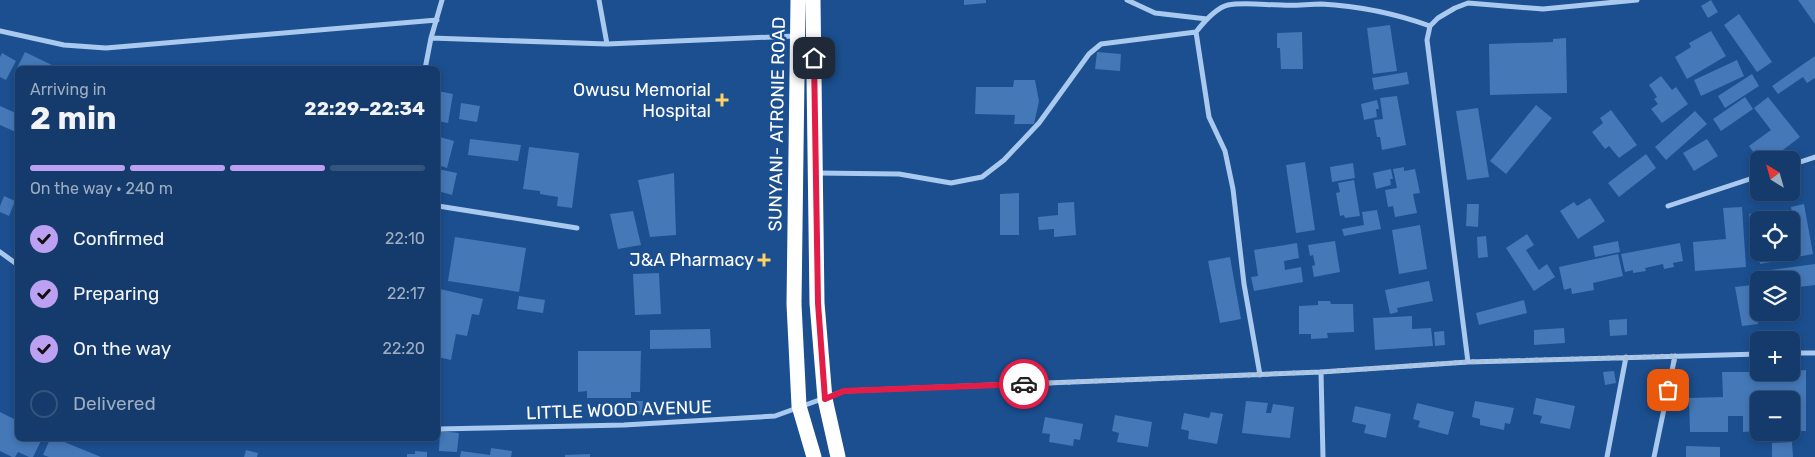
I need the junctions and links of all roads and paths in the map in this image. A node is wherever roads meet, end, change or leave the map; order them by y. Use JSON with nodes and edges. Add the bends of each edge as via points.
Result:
{"nodes":[{"id":1,"x":442,"y":0,"type":"edge"},
{"id":2,"x":599,"y":0,"type":"edge"},
{"id":3,"x":798,"y":0,"type":"edge"},
{"id":4,"x":813,"y":0,"type":"edge"},
{"id":5,"x":1127,"y":0,"type":"edge"},
{"id":6,"x":1637,"y":0,"type":"edge"},
{"id":7,"x":1206,"y":19,"type":"junction"},
{"id":8,"x":437,"y":20,"type":"junction"},
{"id":9,"x":1430,"y":26,"type":"junction"},
{"id":10,"x":0,"y":31,"type":"edge"},
{"id":11,"x":1196,"y":32,"type":"junction"},
{"id":12,"x":797,"y":36,"type":"junction"},
{"id":13,"x":431,"y":38,"type":"junction"},
{"id":14,"x":607,"y":44,"type":"junction"},
{"id":15,"x":426,"y":66,"type":"edge"},
{"id":16,"x":1815,"y":156,"type":"edge"},
{"id":17,"x":1800,"y":162,"type":"edge"},
{"id":18,"x":816,"y":173,"type":"junction"},
{"id":19,"x":1750,"y":179,"type":"edge"},
{"id":20,"x":440,"y":206,"type":"edge"},
{"id":21,"x":1668,"y":206,"type":"dead end"},
{"id":22,"x":577,"y":228,"type":"dead end"},
{"id":23,"x":0,"y":252,"type":"edge"},
{"id":24,"x":15,"y":263,"type":"edge"},
{"id":25,"x":1800,"y":353,"type":"edge"},
{"id":26,"x":1815,"y":353,"type":"edge"},
{"id":27,"x":1750,"y":354,"type":"edge"},
{"id":28,"x":1675,"y":356,"type":"junction"},
{"id":29,"x":1626,"y":357,"type":"junction"},
{"id":30,"x":1468,"y":362,"type":"junction"},
{"id":31,"x":1321,"y":372,"type":"junction"},
{"id":32,"x":1260,"y":375,"type":"junction"},
{"id":33,"x":825,"y":399,"type":"junction"},
{"id":34,"x":799,"y":406,"type":"junction"},
{"id":35,"x":440,"y":429,"type":"edge"},
{"id":36,"x":814,"y":457,"type":"edge"},
{"id":37,"x":838,"y":457,"type":"edge"},
{"id":38,"x":1323,"y":457,"type":"edge"},
{"id":39,"x":1607,"y":457,"type":"edge"},
{"id":40,"x":1654,"y":457,"type":"edge"}],
"edges":[{"from":1,"to":8,"type":"street"},
{"from":2,"to":14,"type":"street"},
{"from":3,"to":12,"type":"highway","name":"SUNYANI- ATRONIE ROAD"},
{"from":4,"to":18,"type":"highway"},
{"from":5,"to":7,"type":"street","via":[[1155,13]]},
{"from":6,"to":9,"type":"street","via":[[1543,9],[1468,3],[1438,18]]},
{"from":7,"to":9,"type":"street","via":[[1227,5],[1318,4],[1376,10]]},
{"from":7,"to":11,"type":"street"},
{"from":8,"to":10,"type":"street","via":[[106,48],[64,45]]},
{"from":8,"to":13,"type":"street"},
{"from":9,"to":30,"type":"street","via":[[1427,40]]},
{"from":11,"to":18,"type":"street","via":[[1101,44],[1089,54],[1039,123],[1004,160],[982,177],[951,183],[899,174]]},
{"from":11,"to":32,"type":"street","via":[[1209,117],[1225,151],[1233,189],[1244,284]]},
{"from":12,"to":14,"type":"street"},
{"from":12,"to":34,"type":"highway","name":"SUNYANI- ATRONIE ROAD","via":[[794,304]]},
{"from":13,"to":14,"type":"street"},
{"from":13,"to":15,"type":"street"},
{"from":16,"to":17,"type":"street"},
{"from":18,"to":33,"type":"highway","via":[[818,303]]},
{"from":19,"to":21,"type":"street"},
{"from":20,"to":22,"type":"street"},
{"from":23,"to":24,"type":"street"},
{"from":25,"to":26,"type":"street"},
{"from":27,"to":28,"type":"street","name":"LITTLE WOOD AVENUE"},
{"from":28,"to":29,"type":"street","name":"LITTLE WOOD AVENUE"},
{"from":28,"to":40,"type":"street"},
{"from":29,"to":30,"type":"street","name":"LITTLE WOOD AVENUE"},
{"from":29,"to":39,"type":"street"},
{"from":30,"to":31,"type":"street","name":"LITTLE WOOD AVENUE"},
{"from":31,"to":32,"type":"street","name":"LITTLE WOOD AVENUE"},
{"from":31,"to":38,"type":"street"},
{"from":32,"to":33,"type":"street","name":"LITTLE WOOD AVENUE","via":[[844,391]]},
{"from":33,"to":34,"type":"street","name":"LITTLE WOOD AVENUE"},
{"from":33,"to":37,"type":"highway"},
{"from":34,"to":35,"type":"street","name":"LITTLE WOOD AVENUE","via":[[775,416],[624,425]]},
{"from":34,"to":36,"type":"highway","name":"SUNYANI- ATRONIE ROAD"}]}
